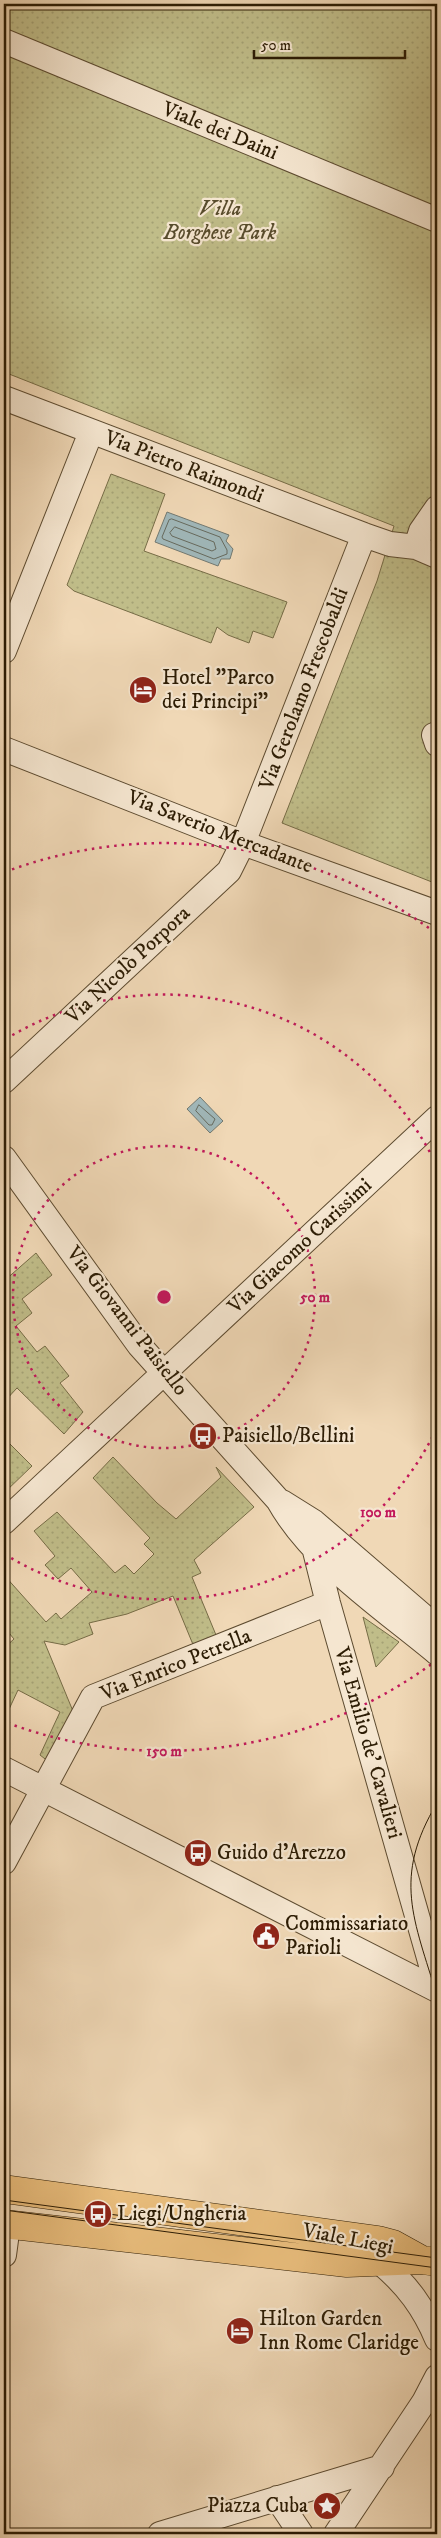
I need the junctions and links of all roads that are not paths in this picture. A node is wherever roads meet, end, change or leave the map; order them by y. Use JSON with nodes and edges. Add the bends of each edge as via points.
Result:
{"nodes":[{"id":1,"x":4,"y":41,"type":"edge"},
{"id":2,"x":437,"y":220,"type":"edge"},
{"id":3,"x":4,"y":398,"type":"edge"},
{"id":4,"x":91,"y":432,"type":"junction"},
{"id":5,"x":437,"y":508,"type":"edge"},
{"id":6,"x":364,"y":534,"type":"junction"},
{"id":7,"x":427,"y":552,"type":"edge"},
{"id":8,"x":4,"y":651,"type":"edge"},
{"id":9,"x":437,"y":734,"type":"edge"},
{"id":10,"x":437,"y":744,"type":"edge"},
{"id":11,"x":4,"y":748,"type":"edge"},
{"id":12,"x":243,"y":843,"type":"junction"},
{"id":13,"x":437,"y":913,"type":"edge"},
{"id":14,"x":4,"y":1081,"type":"edge"},
{"id":15,"x":437,"y":1118,"type":"edge"},
{"id":16,"x":4,"y":1158,"type":"edge"},
{"id":17,"x":164,"y":1373,"type":"junction"},
{"id":18,"x":278,"y":1500,"type":"junction"},
{"id":19,"x":4,"y":1522,"type":"edge"},
{"id":20,"x":315,"y":1551,"type":"junction"},
{"id":21,"x":328,"y":1603,"type":"junction"},
{"id":22,"x":437,"y":1628,"type":"edge"},
{"id":23,"x":437,"y":1653,"type":"edge"},
{"id":24,"x":4,"y":1769,"type":"edge"},
{"id":25,"x":45,"y":1790,"type":"junction"},
{"id":26,"x":4,"y":1862,"type":"edge"},
{"id":27,"x":437,"y":1986,"type":"edge"},
{"id":28,"x":437,"y":1990,"type":"edge"},
{"id":29,"x":4,"y":2189,"type":"edge"},
{"id":30,"x":6,"y":2224,"type":"edge"},
{"id":31,"x":4,"y":2256,"type":"edge"},
{"id":32,"x":429,"y":2261,"type":"edge"},
{"id":33,"x":381,"y":2263,"type":"junction"},
{"id":34,"x":437,"y":2339,"type":"edge"},
{"id":35,"x":435,"y":2384,"type":"edge"},
{"id":36,"x":382,"y":2467,"type":"junction"},
{"id":37,"x":277,"y":2498,"type":"junction"},
{"id":38,"x":160,"y":2534,"type":"edge"},
{"id":39,"x":301,"y":2534,"type":"edge"},
{"id":40,"x":336,"y":2534,"type":"edge"}],
"edges":[{"from":1,"to":2,"type":"street","name":"Viale dei Daini"},
{"from":3,"to":4,"type":"street","name":"Via Pietro Raimondi"},
{"from":4,"to":6,"type":"street","name":"Via Pietro Raimondi"},
{"from":4,"to":8,"type":"street"},
{"from":5,"to":7,"type":"street","via":[[420,531]]},
{"from":6,"to":7,"type":"street","name":"Via Pietro Raimondi"},
{"from":6,"to":12,"type":"street","name":"Via Gerolamo Frescobaldi"},
{"from":9,"to":10,"type":"street","via":[[434,735]]},
{"from":11,"to":12,"type":"street","name":"Via Saverio Mercadante"},
{"from":12,"to":13,"type":"street","name":"Via Saverio Mercadante"},
{"from":12,"to":14,"type":"street","name":"Via Nicolò Porpora","via":[[229,871]]},
{"from":15,"to":17,"type":"street","name":"Via Giacomo Carissimi"},
{"from":16,"to":17,"type":"street","name":"Via Giovanni Paisiello","via":[[139,1345]]},
{"from":17,"to":18,"type":"street","name":"Via Giovanni Paisiello"},
{"from":17,"to":19,"type":"street","name":"Via Giacomo Carissimi"},
{"from":18,"to":20,"type":"street","name":"Via Giovanni Paisiello"},
{"from":18,"to":22,"type":"street","name":"Via Giovanni Paisiello","via":[[314,1522]]},
{"from":20,"to":21,"type":"street","name":"Via Emilio de' Cavalieri"},
{"from":20,"to":23,"type":"street","name":"Via Giovanni Paisiello"},
{"from":21,"to":25,"type":"street","name":"Via Enrico Petrella","via":[[94,1698]]},
{"from":21,"to":27,"type":"street","name":"Via Emilio de' Cavalieri"},
{"from":24,"to":25,"type":"street"},
{"from":25,"to":26,"type":"street","name":"Via Enrico Petrella"},
{"from":25,"to":28,"type":"street"},
{"from":29,"to":32,"type":"main road","name":"Viale Liegi","via":[[378,2240]]},
{"from":30,"to":31,"type":"street"},
{"from":30,"to":33,"type":"main road","name":"Viale Liegi","via":[[347,2263]]},
{"from":32,"to":33,"type":"main road","name":"Viale Liegi"},
{"from":33,"to":34,"type":"street","via":[[417,2300]]},
{"from":35,"to":36,"type":"street"},
{"from":36,"to":37,"type":"street"},
{"from":36,"to":40,"type":"street"},
{"from":37,"to":38,"type":"street"},
{"from":37,"to":39,"type":"street"}]}
